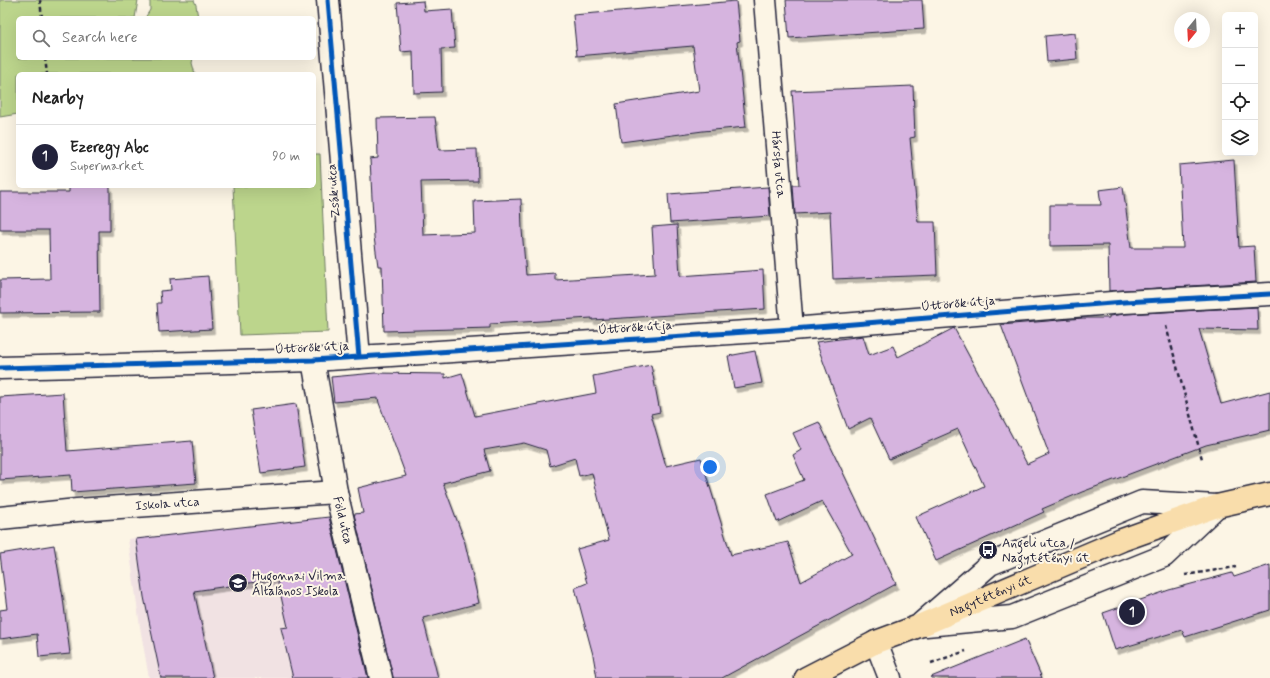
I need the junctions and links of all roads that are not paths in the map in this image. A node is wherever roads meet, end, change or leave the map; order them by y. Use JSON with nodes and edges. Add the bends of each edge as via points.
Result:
{"nodes":[{"id":1,"x":328,"y":0,"type":"edge"},
{"id":2,"x":765,"y":0,"type":"edge"},
{"id":3,"x":1270,"y":294,"type":"edge"},
{"id":4,"x":792,"y":329,"type":"junction"},
{"id":5,"x":359,"y":357,"type":"junction"},
{"id":6,"x":313,"y":360,"type":"junction"},
{"id":7,"x":0,"y":368,"type":"edge"},
{"id":8,"x":336,"y":492,"type":"junction"},
{"id":9,"x":1270,"y":494,"type":"edge"},
{"id":10,"x":1217,"y":506,"type":"junction"},
{"id":11,"x":0,"y":518,"type":"edge"},
{"id":12,"x":919,"y":626,"type":"junction"},
{"id":13,"x":876,"y":642,"type":"junction"},
{"id":14,"x":380,"y":678,"type":"edge"},
{"id":15,"x":806,"y":678,"type":"edge"},
{"id":16,"x":890,"y":678,"type":"edge"}],
"edges":[{"from":1,"to":5,"type":"street","name":"Zsák utca"},
{"from":2,"to":4,"type":"street","name":"Hársfa utca"},
{"from":3,"to":4,"type":"street","name":"Úttörők útja","via":[[1124,302]]},
{"from":4,"to":5,"type":"street","name":"Úttörők útja"},
{"from":5,"to":6,"type":"street","name":"Úttörők útja"},
{"from":6,"to":7,"type":"street","name":"Úttörők útja"},
{"from":6,"to":8,"type":"street","name":"Föld utca"},
{"from":8,"to":11,"type":"street","name":"Iskola utca","via":[[85,509]]},
{"from":8,"to":14,"type":"street","name":"Föld utca"},
{"from":9,"to":10,"type":"main road","name":"Nagytétényi út"},
{"from":10,"to":12,"type":"main road","name":"Nagytétényi út","via":[[1122,540]]},
{"from":10,"to":12,"type":"street","via":[[1164,556],[1012,617]]},
{"from":10,"to":12,"type":"street","via":[[1142,502],[990,564]]},
{"from":12,"to":13,"type":"main road","name":"Nagytétényi út"},
{"from":13,"to":15,"type":"main road","name":"Nagytétényi út"},
{"from":13,"to":16,"type":"street"}]}
